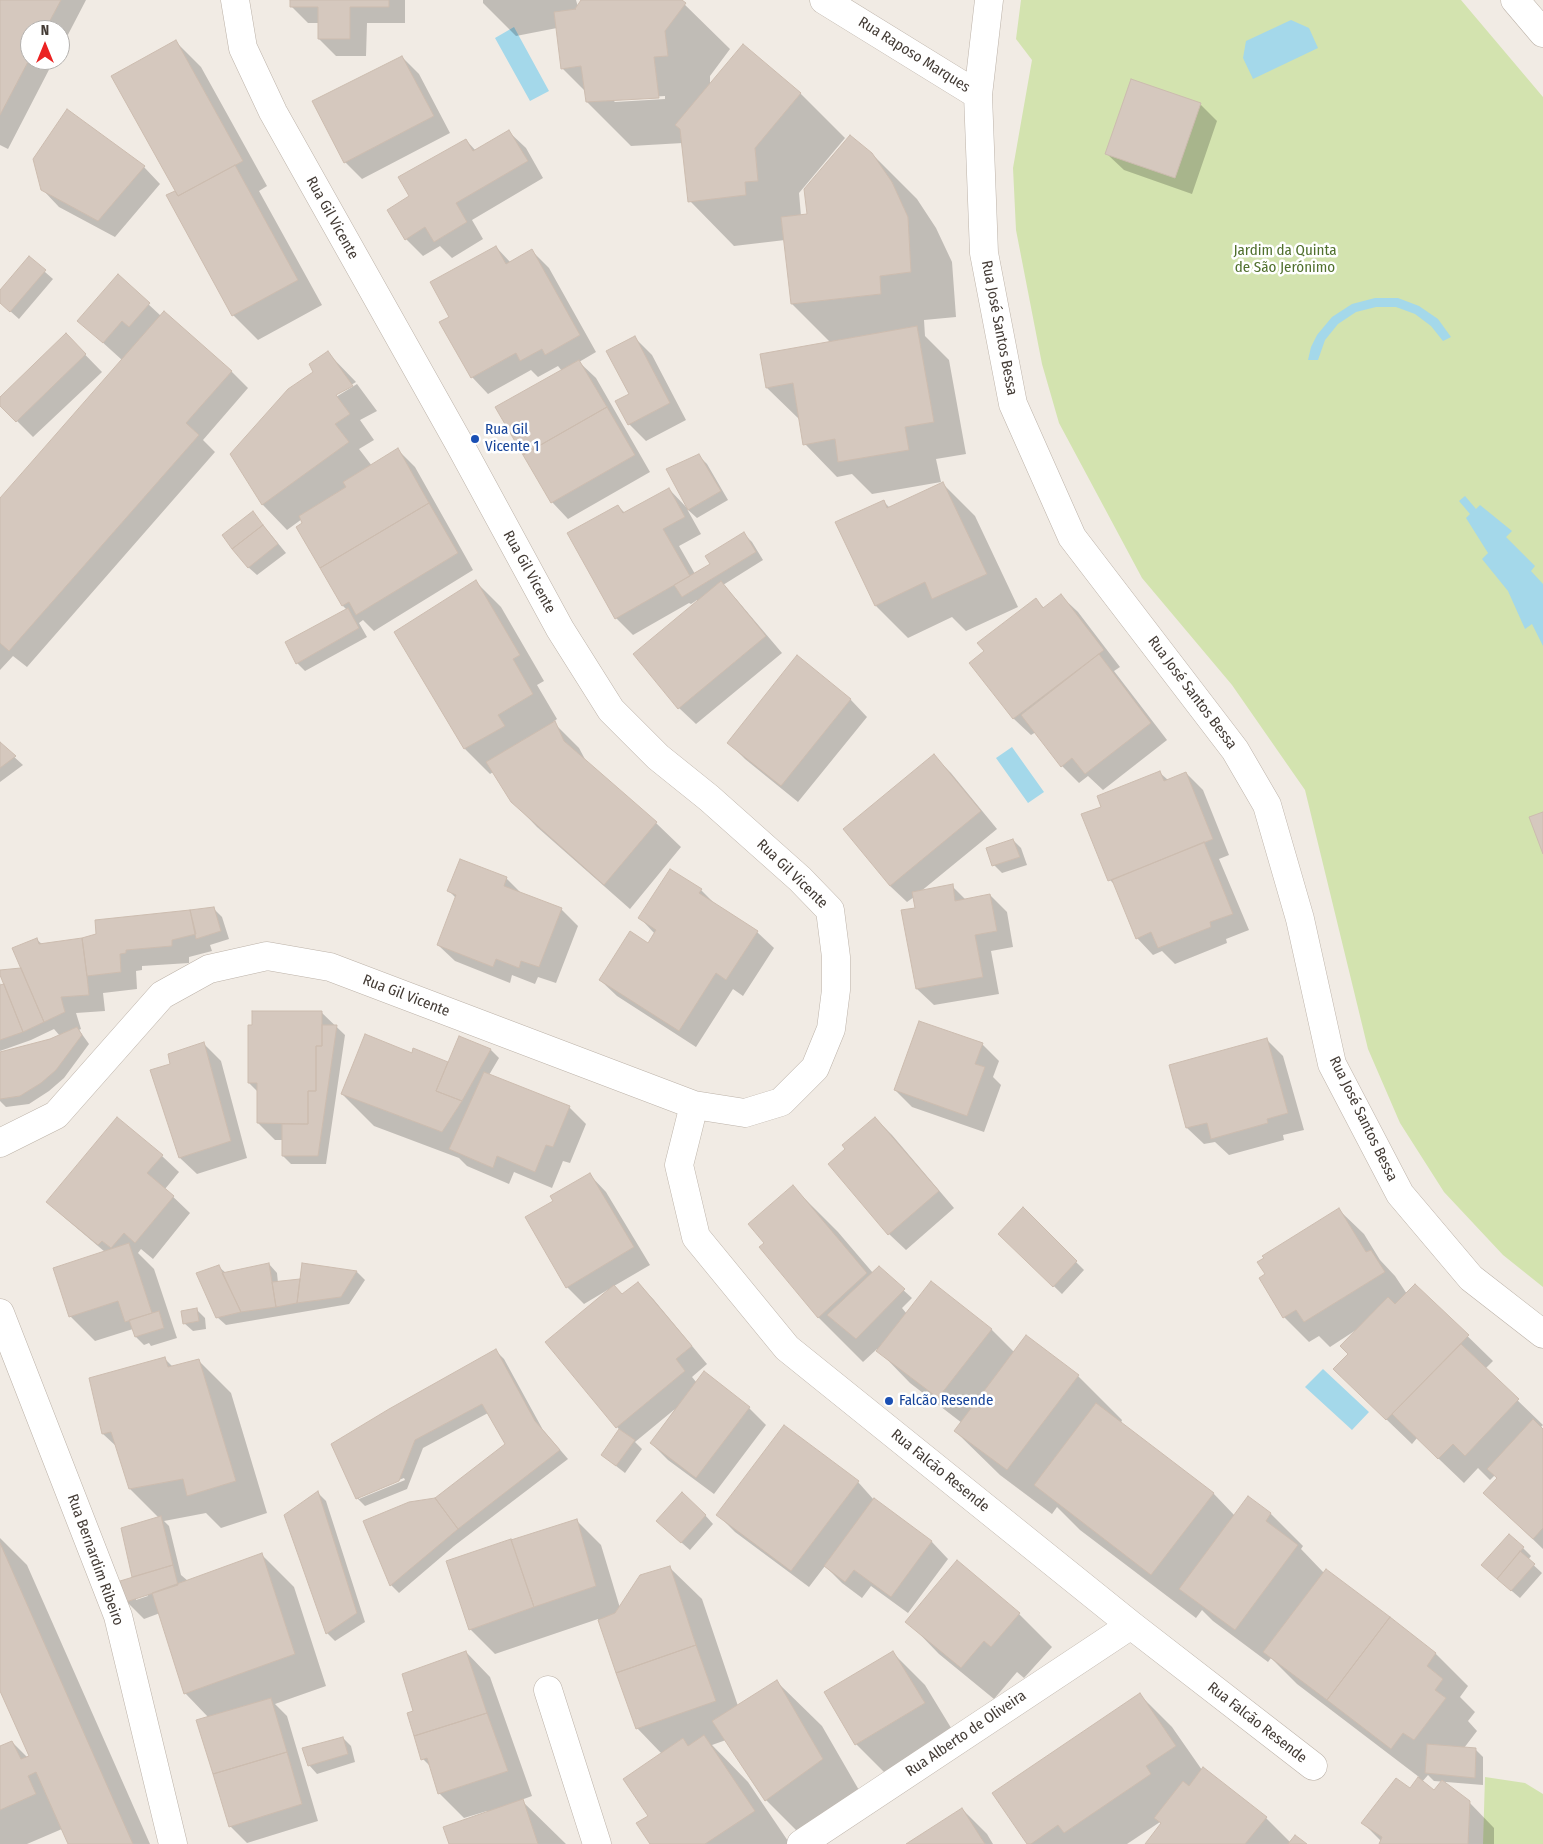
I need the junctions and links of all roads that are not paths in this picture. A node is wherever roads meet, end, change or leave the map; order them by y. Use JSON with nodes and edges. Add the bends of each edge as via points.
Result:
{"nodes":[{"id":1,"x":235,"y":0,"type":"edge"},
{"id":2,"x":824,"y":0,"type":"edge"},
{"id":3,"x":989,"y":0,"type":"edge"},
{"id":4,"x":1515,"y":0,"type":"edge"},
{"id":5,"x":1543,"y":34,"type":"edge"},
{"id":6,"x":978,"y":95,"type":"junction"},
{"id":7,"x":694,"y":1105,"type":"junction"},
{"id":8,"x":0,"y":1143,"type":"edge"},
{"id":9,"x":0,"y":1313,"type":"edge"},
{"id":10,"x":1543,"y":1334,"type":"edge"},
{"id":11,"x":1131,"y":1625,"type":"junction"},
{"id":12,"x":548,"y":1690,"type":"dead end"},
{"id":13,"x":1313,"y":1766,"type":"dead end"},
{"id":14,"x":173,"y":1844,"type":"edge"},
{"id":15,"x":596,"y":1844,"type":"edge"},
{"id":16,"x":801,"y":1844,"type":"edge"}],
"edges":[{"from":1,"to":7,"type":"street","name":"Rua Gil Vicente","via":[[243,48],[273,112],[560,629],[611,710],[658,757],[709,798],[830,910],[836,956],[836,990],[830,1029],[815,1068],[781,1102],[745,1112]]},
{"from":2,"to":6,"type":"street","name":"Rua Raposo Marques"},
{"from":3,"to":6,"type":"street","name":"Rua José Santos Bessa"},
{"from":4,"to":5,"type":"street"},
{"from":6,"to":10,"type":"street","name":"Rua José Santos Bessa","via":[[984,253],[1013,404],[1072,537],[1235,750],[1267,805],[1300,919],[1332,1064],[1400,1194],[1472,1278]]},
{"from":7,"to":8,"type":"street","name":"Rua Gil Vicente","via":[[330,967],[267,956],[209,969],[162,995],[56,1115]]},
{"from":7,"to":11,"type":"street","name":"Rua Falcão Resende","via":[[679,1165],[696,1237],[787,1348]]},
{"from":9,"to":14,"type":"street","name":"Rua Bernardim Ribeiro","via":[[118,1616]]},
{"from":11,"to":13,"type":"street","name":"Rua Falcão Resende"},
{"from":11,"to":16,"type":"street","name":"Rua Alberto de Oliveira"},
{"from":12,"to":15,"type":"street"}]}
